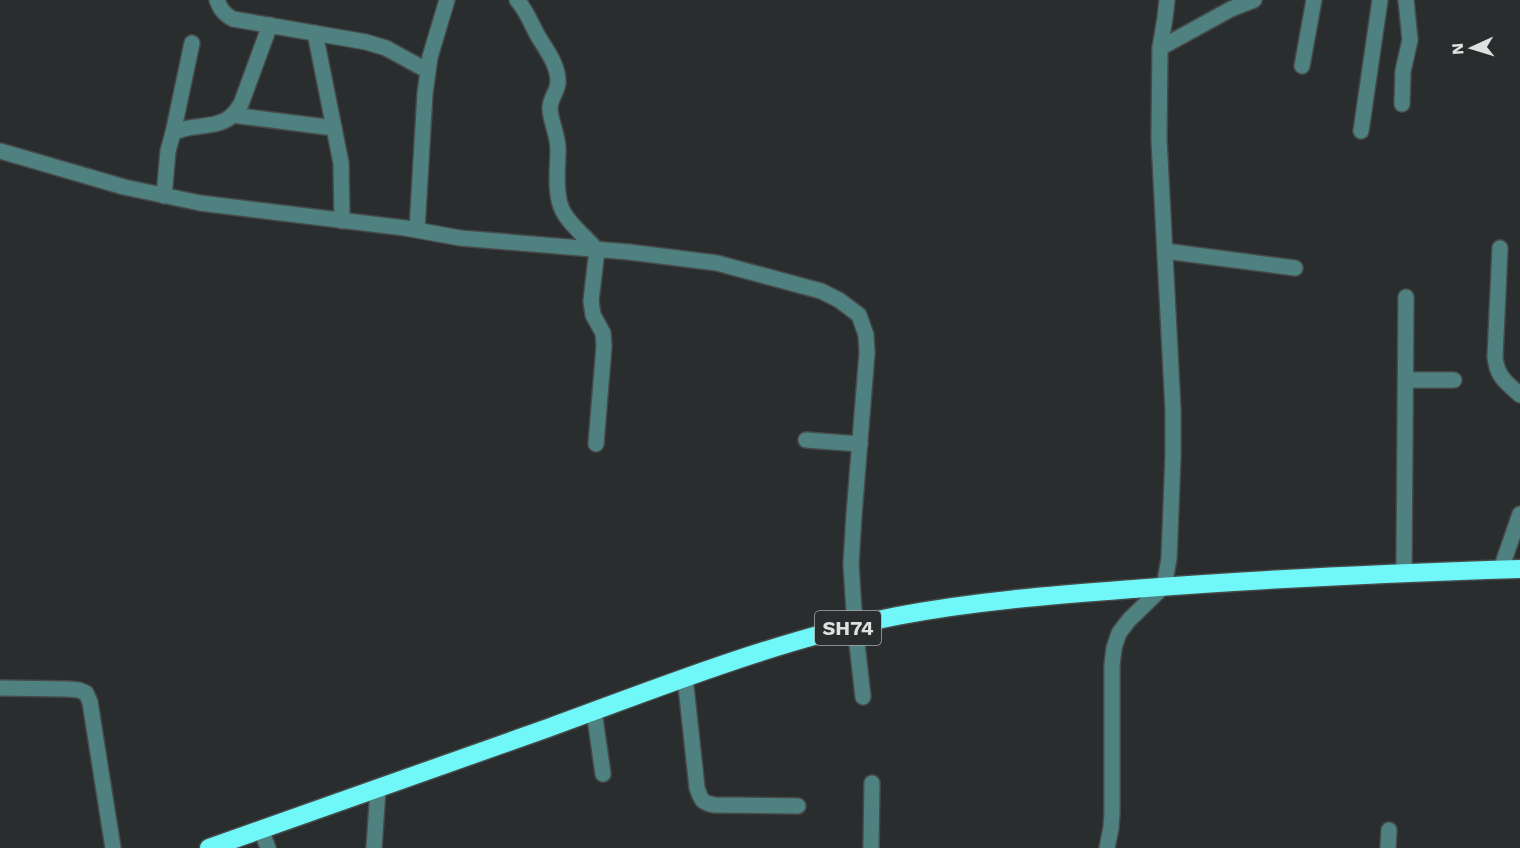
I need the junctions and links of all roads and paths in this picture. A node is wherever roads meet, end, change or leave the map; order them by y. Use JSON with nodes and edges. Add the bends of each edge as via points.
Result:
{"nodes":[{"id":1,"x":216,"y":0,"type":"edge"},
{"id":2,"x":447,"y":0,"type":"edge"},
{"id":3,"x":517,"y":0,"type":"edge"},
{"id":4,"x":1167,"y":0,"type":"edge"},
{"id":5,"x":1254,"y":0,"type":"edge"},
{"id":6,"x":1314,"y":0,"type":"edge"},
{"id":7,"x":1380,"y":0,"type":"edge"},
{"id":8,"x":1406,"y":0,"type":"edge"},
{"id":9,"x":270,"y":25,"type":"junction"},
{"id":10,"x":315,"y":33,"type":"junction"},
{"id":11,"x":192,"y":43,"type":"dead end"},
{"id":12,"x":1160,"y":48,"type":"junction"},
{"id":13,"x":1302,"y":66,"type":"dead end"},
{"id":14,"x":428,"y":70,"type":"junction"},
{"id":15,"x":1402,"y":104,"type":"dead end"},
{"id":16,"x":232,"y":115,"type":"junction"},
{"id":17,"x":334,"y":128,"type":"junction"},
{"id":18,"x":1361,"y":131,"type":"dead end"},
{"id":19,"x":173,"y":133,"type":"junction"},
{"id":20,"x":0,"y":151,"type":"edge"},
{"id":21,"x":164,"y":196,"type":"junction"},
{"id":22,"x":342,"y":221,"type":"junction"},
{"id":23,"x":417,"y":230,"type":"junction"},
{"id":24,"x":1500,"y":248,"type":"dead end"},
{"id":25,"x":597,"y":250,"type":"junction"},
{"id":26,"x":1165,"y":251,"type":"junction"},
{"id":27,"x":1295,"y":268,"type":"dead end"},
{"id":28,"x":1406,"y":297,"type":"dead end"},
{"id":29,"x":1406,"y":380,"type":"junction"},
{"id":30,"x":1454,"y":380,"type":"dead end"},
{"id":31,"x":1520,"y":395,"type":"edge"},
{"id":32,"x":806,"y":440,"type":"dead end"},
{"id":33,"x":596,"y":444,"type":"dead end"},
{"id":34,"x":860,"y":444,"type":"junction"},
{"id":35,"x":1520,"y":514,"type":"edge"},
{"id":36,"x":1520,"y":568,"type":"edge"},
{"id":37,"x":1501,"y":569,"type":"junction"},
{"id":38,"x":1404,"y":572,"type":"junction"},
{"id":39,"x":1164,"y":586,"type":"junction"},
{"id":40,"x":855,"y":626,"type":"junction"},
{"id":41,"x":685,"y":677,"type":"junction"},
{"id":42,"x":0,"y":688,"type":"edge"},
{"id":43,"x":863,"y":697,"type":"dead end"},
{"id":44,"x":594,"y":711,"type":"junction"},
{"id":45,"x":603,"y":774,"type":"dead end"},
{"id":46,"x":872,"y":783,"type":"dead end"},
{"id":47,"x":378,"y":789,"type":"junction"},
{"id":48,"x":798,"y":806,"type":"dead end"},
{"id":49,"x":261,"y":829,"type":"junction"},
{"id":50,"x":1389,"y":830,"type":"dead end"},
{"id":51,"x":113,"y":848,"type":"edge"},
{"id":52,"x":209,"y":848,"type":"edge"},
{"id":53,"x":268,"y":848,"type":"edge"},
{"id":54,"x":374,"y":848,"type":"edge"},
{"id":55,"x":871,"y":848,"type":"edge"},
{"id":56,"x":1107,"y":848,"type":"edge"},
{"id":57,"x":1388,"y":848,"type":"edge"}],
"edges":[{"from":1,"to":9,"type":"street","via":[[225,15],[233,19]]},
{"from":2,"to":14,"type":"street"},
{"from":3,"to":25,"type":"street","via":[[553,60],[557,76],[550,108],[558,144],[560,204]]},
{"from":4,"to":12,"type":"street"},
{"from":5,"to":12,"type":"street"},
{"from":6,"to":13,"type":"street"},
{"from":7,"to":18,"type":"street"},
{"from":8,"to":15,"type":"street","via":[[1410,40],[1403,71]]},
{"from":9,"to":10,"type":"street"},
{"from":9,"to":16,"type":"street","via":[[240,104]]},
{"from":10,"to":14,"type":"street","via":[[386,48]]},
{"from":10,"to":17,"type":"street"},
{"from":11,"to":19,"type":"street"},
{"from":12,"to":26,"type":"street","via":[[1159,139]]},
{"from":14,"to":23,"type":"street"},
{"from":16,"to":17,"type":"street"},
{"from":16,"to":19,"type":"street","via":[[213,125]]},
{"from":17,"to":22,"type":"street","via":[[341,163]]},
{"from":19,"to":21,"type":"street"},
{"from":20,"to":21,"type":"street"},
{"from":21,"to":22,"type":"street"},
{"from":22,"to":23,"type":"street"},
{"from":23,"to":25,"type":"street","via":[[460,238]]},
{"from":24,"to":31,"type":"street","via":[[1496,370]]},
{"from":25,"to":33,"type":"street","via":[[591,301],[604,346]]},
{"from":25,"to":34,"type":"street","via":[[717,263],[821,291],[839,300],[859,315],[866,335]]},
{"from":26,"to":27,"type":"street"},
{"from":26,"to":39,"type":"street","via":[[1173,456],[1169,559]]},
{"from":28,"to":29,"type":"street"},
{"from":29,"to":30,"type":"street"},
{"from":29,"to":38,"type":"street"},
{"from":32,"to":34,"type":"street"},
{"from":34,"to":40,"type":"street","via":[[851,564]]},
{"from":35,"to":37,"type":"street"},
{"from":36,"to":37,"type":"highway","number":"SH74"},
{"from":37,"to":38,"type":"highway","number":"SH74"},
{"from":38,"to":39,"type":"highway","number":"SH74"},
{"from":39,"to":40,"type":"highway","number":"SH74","via":[[963,606]]},
{"from":39,"to":56,"type":"street","via":[[1129,620],[1114,648],[1112,813]]},
{"from":40,"to":41,"type":"highway","number":"SH74"},
{"from":40,"to":43,"type":"street"},
{"from":41,"to":44,"type":"highway","number":"SH74"},
{"from":41,"to":48,"type":"street","via":[[700,799],[715,805]]},
{"from":42,"to":51,"type":"street","via":[[86,693]]},
{"from":44,"to":45,"type":"street"},
{"from":44,"to":47,"type":"highway","number":"SH74"},
{"from":46,"to":55,"type":"street"},
{"from":47,"to":49,"type":"highway","number":"SH74"},
{"from":47,"to":54,"type":"street"},
{"from":49,"to":52,"type":"highway","number":"SH74"},
{"from":49,"to":53,"type":"street"},
{"from":50,"to":57,"type":"street"}]}
